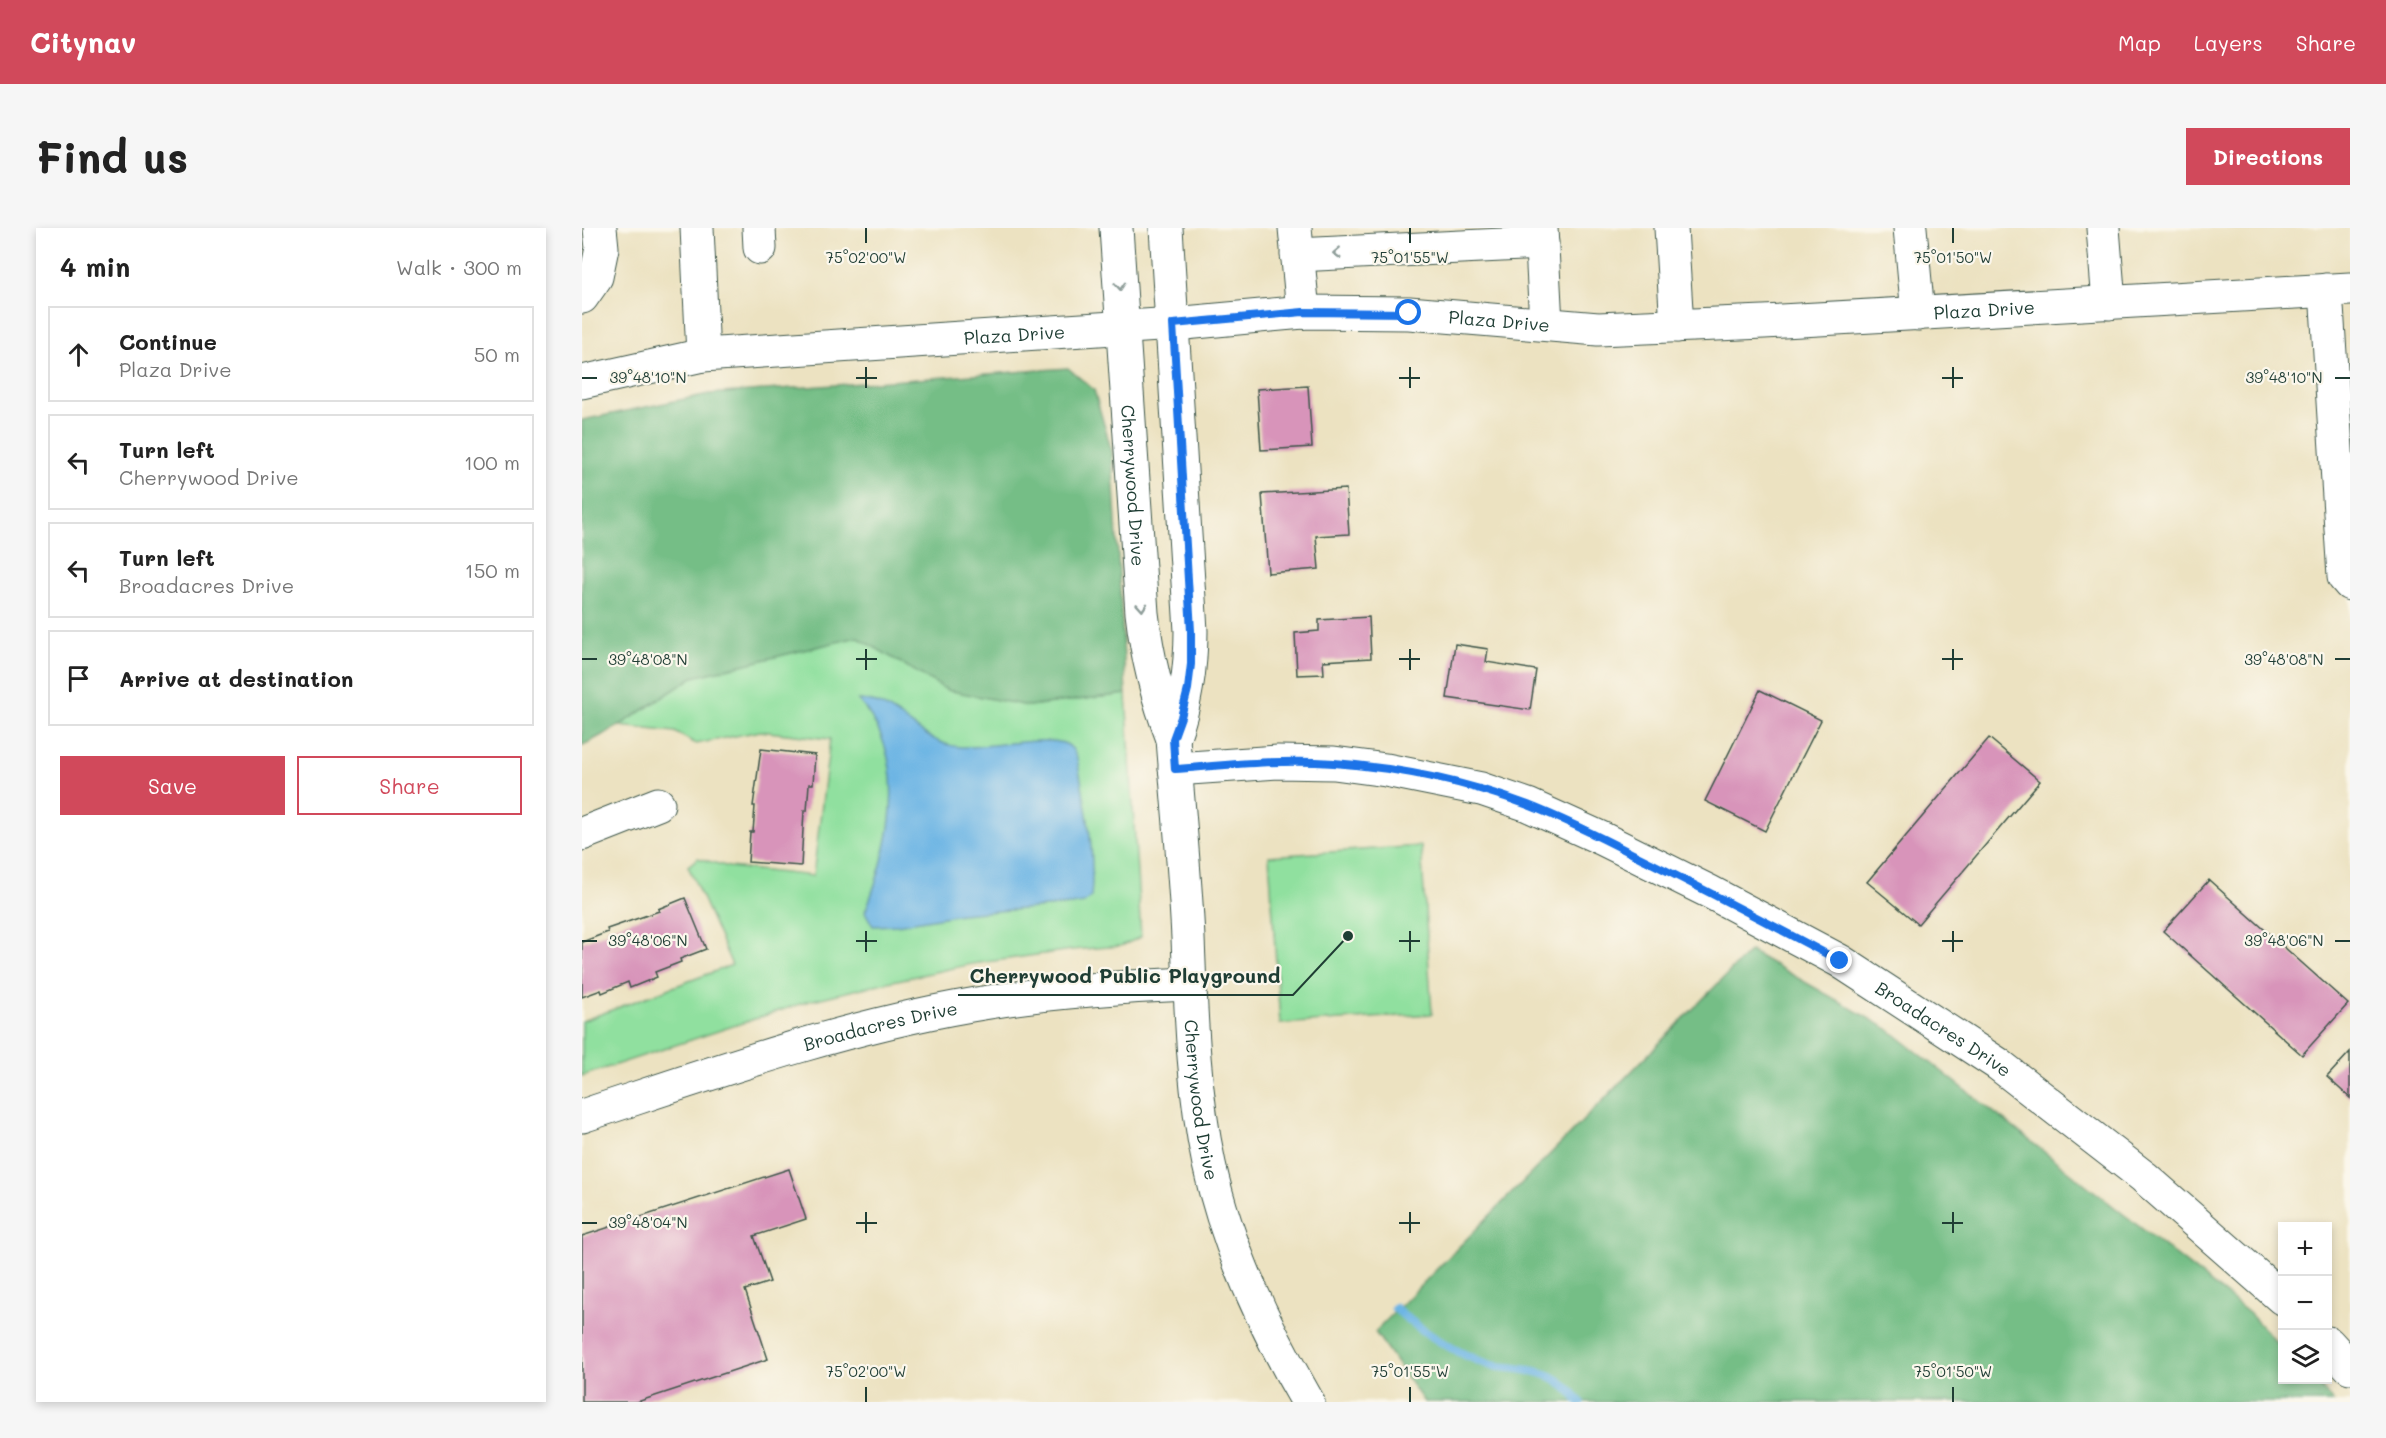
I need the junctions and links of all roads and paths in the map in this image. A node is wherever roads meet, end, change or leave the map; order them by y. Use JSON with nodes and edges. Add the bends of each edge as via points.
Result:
{"nodes":[{"id":1,"x":600,"y":228,"type":"edge"},
{"id":2,"x":697,"y":228,"type":"edge"},
{"id":3,"x":1116,"y":228,"type":"edge"},
{"id":4,"x":1166,"y":228,"type":"edge"},
{"id":5,"x":1671,"y":228,"type":"edge"},
{"id":6,"x":1910,"y":228,"type":"edge"},
{"id":7,"x":2103,"y":228,"type":"edge"},
{"id":8,"x":1542,"y":236,"type":"edge"},
{"id":9,"x":1296,"y":242,"type":"edge"},
{"id":10,"x":2338,"y":290,"type":"edge"},
{"id":11,"x":582,"y":297,"type":"edge"},
{"id":12,"x":2109,"y":303,"type":"junction"},
{"id":13,"x":1303,"y":312,"type":"junction"},
{"id":14,"x":1918,"y":314,"type":"junction"},
{"id":15,"x":1173,"y":324,"type":"junction"},
{"id":16,"x":1546,"y":324,"type":"junction"},
{"id":17,"x":1123,"y":326,"type":"junction"},
{"id":18,"x":1677,"y":326,"type":"junction"},
{"id":19,"x":703,"y":355,"type":"junction"},
{"id":20,"x":582,"y":382,"type":"edge"},
{"id":21,"x":2350,"y":584,"type":"edge"},
{"id":22,"x":1174,"y":754,"type":"junction"},
{"id":23,"x":658,"y":804,"type":"dead end"},
{"id":24,"x":582,"y":834,"type":"edge"},
{"id":25,"x":1188,"y":984,"type":"junction"},
{"id":26,"x":582,"y":1116,"type":"edge"},
{"id":27,"x":2278,"y":1294,"type":"edge"},
{"id":28,"x":2332,"y":1347,"type":"edge"},
{"id":29,"x":2350,"y":1367,"type":"edge"},
{"id":30,"x":1308,"y":1402,"type":"edge"}],
"edges":[{"from":1,"to":11,"type":"street","via":[[602,248],[596,277]]},
{"from":2,"to":19,"type":"street"},
{"from":3,"to":17,"type":"street","name":"Cherrywood Drive","one_way":true},
{"from":4,"to":15,"type":"street","name":"Cherrywood Drive"},
{"from":5,"to":18,"type":"street"},
{"from":6,"to":14,"type":"street"},
{"from":7,"to":12,"type":"street"},
{"from":8,"to":9,"type":"street","one_way":true},
{"from":8,"to":16,"type":"street"},
{"from":9,"to":13,"type":"street"},
{"from":10,"to":12,"type":"street","name":"Plaza Drive"},
{"from":10,"to":21,"type":"street","via":[[2344,577]]},
{"from":12,"to":14,"type":"street","name":"Plaza Drive"},
{"from":13,"to":15,"type":"street","name":"Plaza Drive"},
{"from":13,"to":16,"type":"street","name":"Plaza Drive","via":[[1409,313]]},
{"from":14,"to":18,"type":"street","name":"Plaza Drive"},
{"from":15,"to":17,"type":"street","name":"Plaza Drive"},
{"from":15,"to":22,"type":"street","name":"Cherrywood Drive","via":[[1191,631],[1188,689]]},
{"from":16,"to":18,"type":"street","name":"Plaza Drive","via":[[1598,329]]},
{"from":17,"to":19,"type":"street","name":"Plaza Drive"},
{"from":17,"to":22,"type":"street","name":"Cherrywood Drive","one_way":true,"via":[[1144,635]]},
{"from":19,"to":20,"type":"street","name":"Plaza Drive"},
{"from":22,"to":25,"type":"street","name":"Cherrywood Drive"},
{"from":22,"to":27,"type":"street","name":"Broadacres Drive","via":[[1334,763],[1386,770],[1481,789],[1528,805],[1603,839],[1840,961],[1998,1064],[2144,1177]]},
{"from":23,"to":24,"type":"street"},
{"from":25,"to":26,"type":"street","name":"Broadacres Drive","via":[[1024,996],[922,1014],[788,1048]]},
{"from":25,"to":30,"type":"street","name":"Cherrywood Drive","via":[[1202,1131],[1217,1198],[1260,1312]]},
{"from":28,"to":29,"type":"street"}]}
